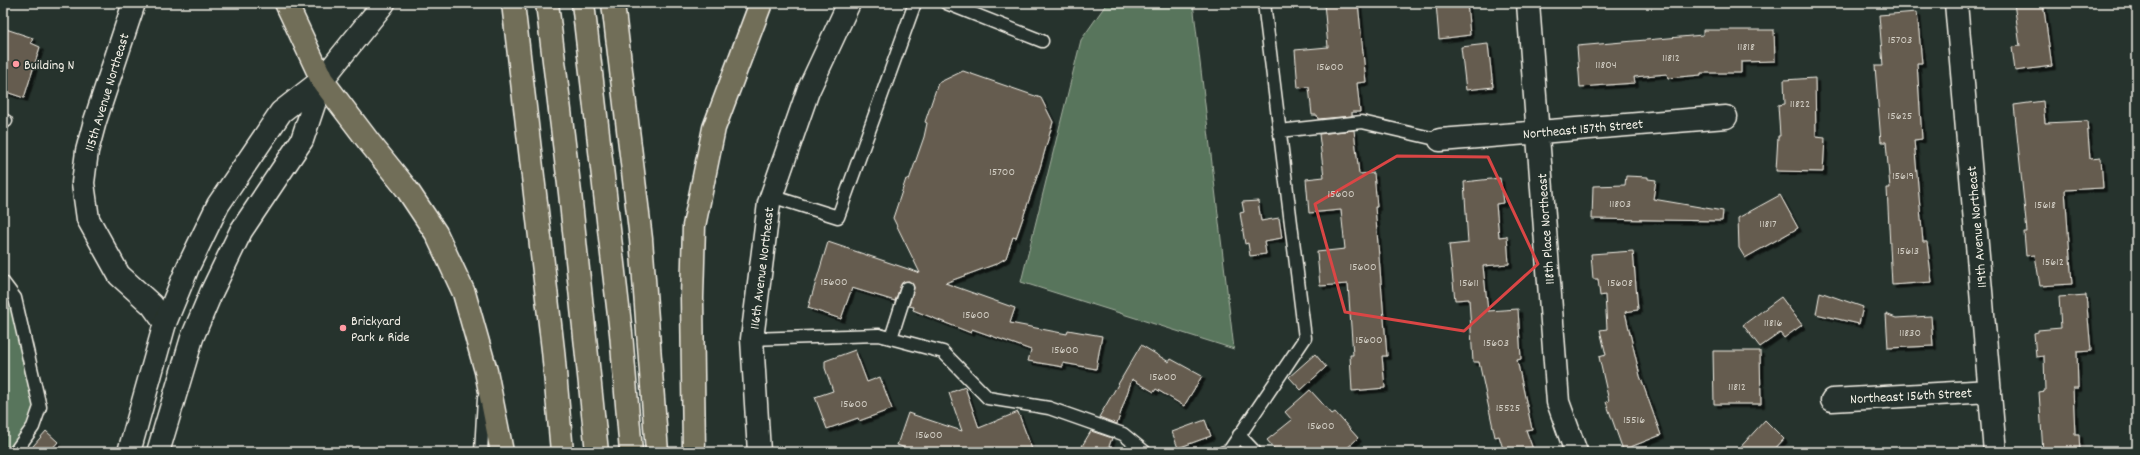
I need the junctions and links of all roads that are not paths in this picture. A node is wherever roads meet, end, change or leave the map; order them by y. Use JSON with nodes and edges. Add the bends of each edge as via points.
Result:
{"nodes":[{"id":1,"x":134,"y":3,"type":"edge"},
{"id":2,"x":286,"y":3,"type":"edge"},
{"id":3,"x":384,"y":3,"type":"edge"},
{"id":4,"x":513,"y":3,"type":"edge"},
{"id":5,"x":547,"y":3,"type":"edge"},
{"id":6,"x":583,"y":3,"type":"edge"},
{"id":7,"x":613,"y":3,"type":"edge"},
{"id":8,"x":761,"y":3,"type":"edge"},
{"id":9,"x":850,"y":3,"type":"edge"},
{"id":10,"x":915,"y":3,"type":"edge"},
{"id":11,"x":946,"y":3,"type":"edge"},
{"id":12,"x":1264,"y":3,"type":"edge"},
{"id":13,"x":1528,"y":3,"type":"edge"},
{"id":14,"x":1956,"y":3,"type":"edge"},
{"id":15,"x":1042,"y":40,"type":"dead end"},
{"id":16,"x":322,"y":80,"type":"junction"},
{"id":17,"x":1726,"y":117,"type":"dead end"},
{"id":18,"x":1279,"y":131,"type":"junction"},
{"id":19,"x":1538,"y":132,"type":"junction"},
{"id":20,"x":1440,"y":140,"type":"joint"},
{"id":21,"x":772,"y":196,"type":"junction"},
{"id":22,"x":3,"y":282,"type":"edge"},
{"id":23,"x":907,"y":288,"type":"dead end"},
{"id":24,"x":165,"y":323,"type":"junction"},
{"id":25,"x":891,"y":338,"type":"junction"},
{"id":26,"x":752,"y":339,"type":"junction"},
{"id":27,"x":486,"y":371,"type":"junction"},
{"id":28,"x":1990,"y":391,"type":"junction"},
{"id":29,"x":1832,"y":400,"type":"dead end"},
{"id":30,"x":1239,"y":436,"type":"junction"},
{"id":31,"x":15,"y":452,"type":"edge"},
{"id":32,"x":129,"y":452,"type":"edge"},
{"id":33,"x":158,"y":452,"type":"edge"},
{"id":34,"x":481,"y":452,"type":"edge"},
{"id":35,"x":502,"y":452,"type":"edge"},
{"id":36,"x":562,"y":452,"type":"edge"},
{"id":37,"x":597,"y":452,"type":"edge"},
{"id":38,"x":631,"y":452,"type":"edge"},
{"id":39,"x":657,"y":452,"type":"edge"},
{"id":40,"x":694,"y":452,"type":"edge"},
{"id":41,"x":760,"y":452,"type":"edge"},
{"id":42,"x":1145,"y":452,"type":"edge"},
{"id":43,"x":1224,"y":452,"type":"edge"},
{"id":44,"x":1255,"y":452,"type":"edge"},
{"id":45,"x":1576,"y":452,"type":"edge"},
{"id":46,"x":1995,"y":452,"type":"edge"}],
"edges":[{"from":1,"to":24,"type":"street","name":"115th Avenue Northeast","via":[[95,121],[87,151],[83,183],[88,219],[119,275],[152,305]]},
{"from":2,"to":16,"type":"highway"},
{"from":3,"to":16,"type":"street"},
{"from":4,"to":36,"type":"highway","via":[[553,350]]},
{"from":5,"to":37,"type":"highway"},
{"from":6,"to":38,"type":"highway","via":[[621,333]]},
{"from":7,"to":39,"type":"highway","via":[[641,239]]},
{"from":8,"to":40,"type":"highway","via":[[714,128],[694,226]]},
{"from":9,"to":21,"type":"street","name":"116th Avenue Northeast","via":[[808,91]]},
{"from":10,"to":21,"type":"lane","via":[[838,217]]},
{"from":11,"to":15,"type":"lane"},
{"from":12,"to":18,"type":"lane"},
{"from":13,"to":19,"type":"street","name":"118th Place Northeast"},
{"from":14,"to":28,"type":"street","name":"119th Avenue Northeast"},
{"from":16,"to":24,"type":"street","via":[[281,112],[218,205],[188,266]]},
{"from":16,"to":27,"type":"highway","via":[[406,188],[436,233],[464,293]]},
{"from":16,"to":33,"type":"street","via":[[302,140],[241,231],[211,293],[192,338]]},
{"from":17,"to":19,"type":"street","name":"Northeast 157th Street"},
{"from":18,"to":20,"type":"lane","via":[[1362,122]]},
{"from":18,"to":30,"type":"lane","via":[[1305,338]]},
{"from":19,"to":20,"type":"street","name":"Northeast 157th Street"},
{"from":19,"to":45,"type":"street","name":"118th Place Northeast","via":[[1558,402]]},
{"from":21,"to":26,"type":"street","name":"116th Avenue Northeast","via":[[763,241]]},
{"from":22,"to":31,"type":"lane","via":[[15,298],[40,407],[33,427]]},
{"from":23,"to":25,"type":"lane"},
{"from":24,"to":32,"type":"street"},
{"from":25,"to":26,"type":"lane","via":[[879,335]]},
{"from":25,"to":42,"type":"lane","via":[[943,352],[988,398],[1049,408],[1116,431]]},
{"from":26,"to":41,"type":"street","name":"116th Avenue Northeast"},
{"from":27,"to":34,"type":"lane"},
{"from":27,"to":35,"type":"highway"},
{"from":28,"to":29,"type":"street","name":"Northeast 156th Street"},
{"from":28,"to":46,"type":"street","name":"119th Avenue Northeast"},
{"from":30,"to":43,"type":"lane","via":[[1229,451]]},
{"from":30,"to":44,"type":"lane"}]}
